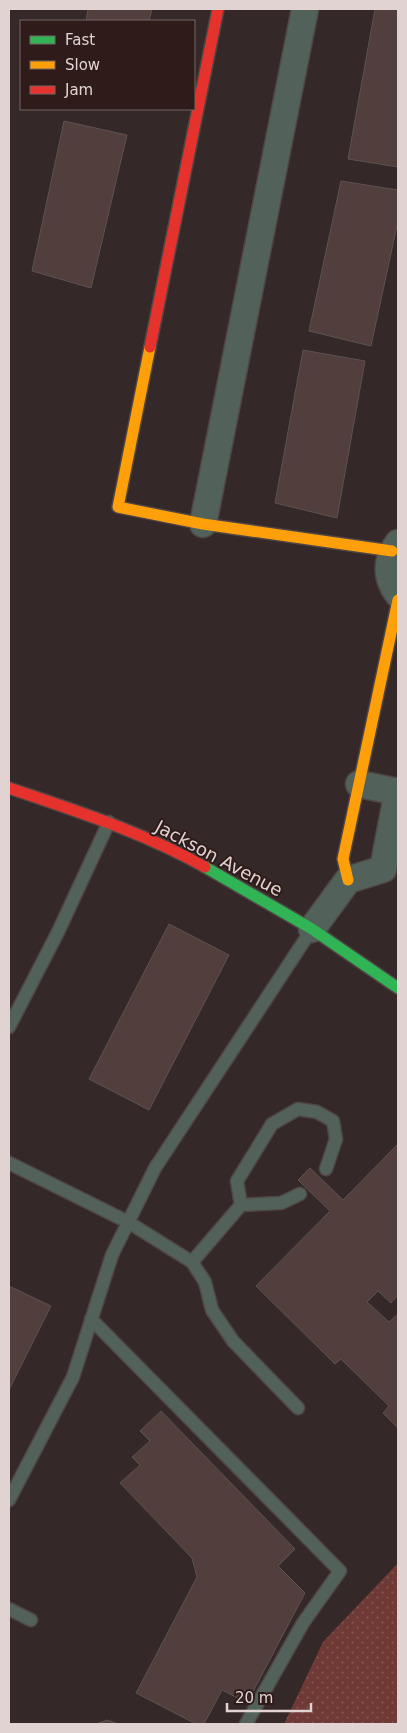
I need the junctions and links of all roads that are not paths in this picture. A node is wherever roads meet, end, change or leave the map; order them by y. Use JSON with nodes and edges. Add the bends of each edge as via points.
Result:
{"nodes":[{"id":1,"x":218,"y":9,"type":"edge"},
{"id":2,"x":305,"y":9,"type":"edge"},
{"id":3,"x":203,"y":524,"type":"junction"},
{"id":4,"x":395,"y":547,"type":"edge"},
{"id":5,"x":398,"y":594,"type":"edge"},
{"id":6,"x":398,"y":600,"type":"edge"},
{"id":7,"x":359,"y":784,"type":"junction"},
{"id":8,"x":9,"y":788,"type":"edge"},
{"id":9,"x":398,"y":792,"type":"edge"},
{"id":10,"x":109,"y":822,"type":"junction"},
{"id":11,"x":348,"y":880,"type":"junction"},
{"id":12,"x":312,"y":929,"type":"junction"},
{"id":13,"x":398,"y":988,"type":"edge"},
{"id":14,"x":9,"y":1027,"type":"edge"},
{"id":15,"x":9,"y":1163,"type":"edge"},
{"id":16,"x":326,"y":1169,"type":"dead end"},
{"id":17,"x":300,"y":1194,"type":"dead end"},
{"id":18,"x":241,"y":1205,"type":"junction"},
{"id":19,"x":128,"y":1222,"type":"junction"},
{"id":20,"x":192,"y":1262,"type":"junction"},
{"id":21,"x":92,"y":1319,"type":"junction"},
{"id":22,"x":298,"y":1408,"type":"dead end"},
{"id":23,"x":9,"y":1500,"type":"edge"},
{"id":24,"x":9,"y":1609,"type":"edge"},
{"id":25,"x":31,"y":1620,"type":"dead end"},
{"id":26,"x":246,"y":1724,"type":"edge"}],
"edges":[{"from":1,"to":3,"type":"street","via":[[118,507]]},
{"from":2,"to":3,"type":"street"},
{"from":3,"to":4,"type":"street"},
{"from":4,"to":5,"type":"street","via":[[388,564],[388,576]]},
{"from":6,"to":7,"type":"street"},
{"from":7,"to":9,"type":"street"},
{"from":7,"to":11,"type":"street","via":[[343,858]]},
{"from":8,"to":10,"type":"street","name":"Jackson Avenue"},
{"from":9,"to":11,"type":"street","via":[[383,869]]},
{"from":10,"to":12,"type":"street","name":"Jackson Avenue","via":[[183,855]]},
{"from":10,"to":14,"type":"lane"},
{"from":11,"to":12,"type":"street"},
{"from":12,"to":13,"type":"street","name":"Jackson Avenue"},
{"from":12,"to":19,"type":"lane","via":[[155,1168]]},
{"from":15,"to":19,"type":"lane"},
{"from":16,"to":18,"type":"lane","via":[[336,1139],[333,1121],[318,1112],[298,1109],[272,1124],[237,1181]]},
{"from":17,"to":18,"type":"lane","via":[[281,1203]]},
{"from":18,"to":20,"type":"lane"},
{"from":19,"to":20,"type":"lane"},
{"from":19,"to":21,"type":"lane","via":[[112,1255]]},
{"from":20,"to":22,"type":"lane","via":[[205,1282],[212,1310],[233,1341]]},
{"from":21,"to":23,"type":"lane","via":[[73,1377]]},
{"from":21,"to":26,"type":"lane","via":[[340,1571],[303,1623]]},
{"from":24,"to":25,"type":"lane"}]}
